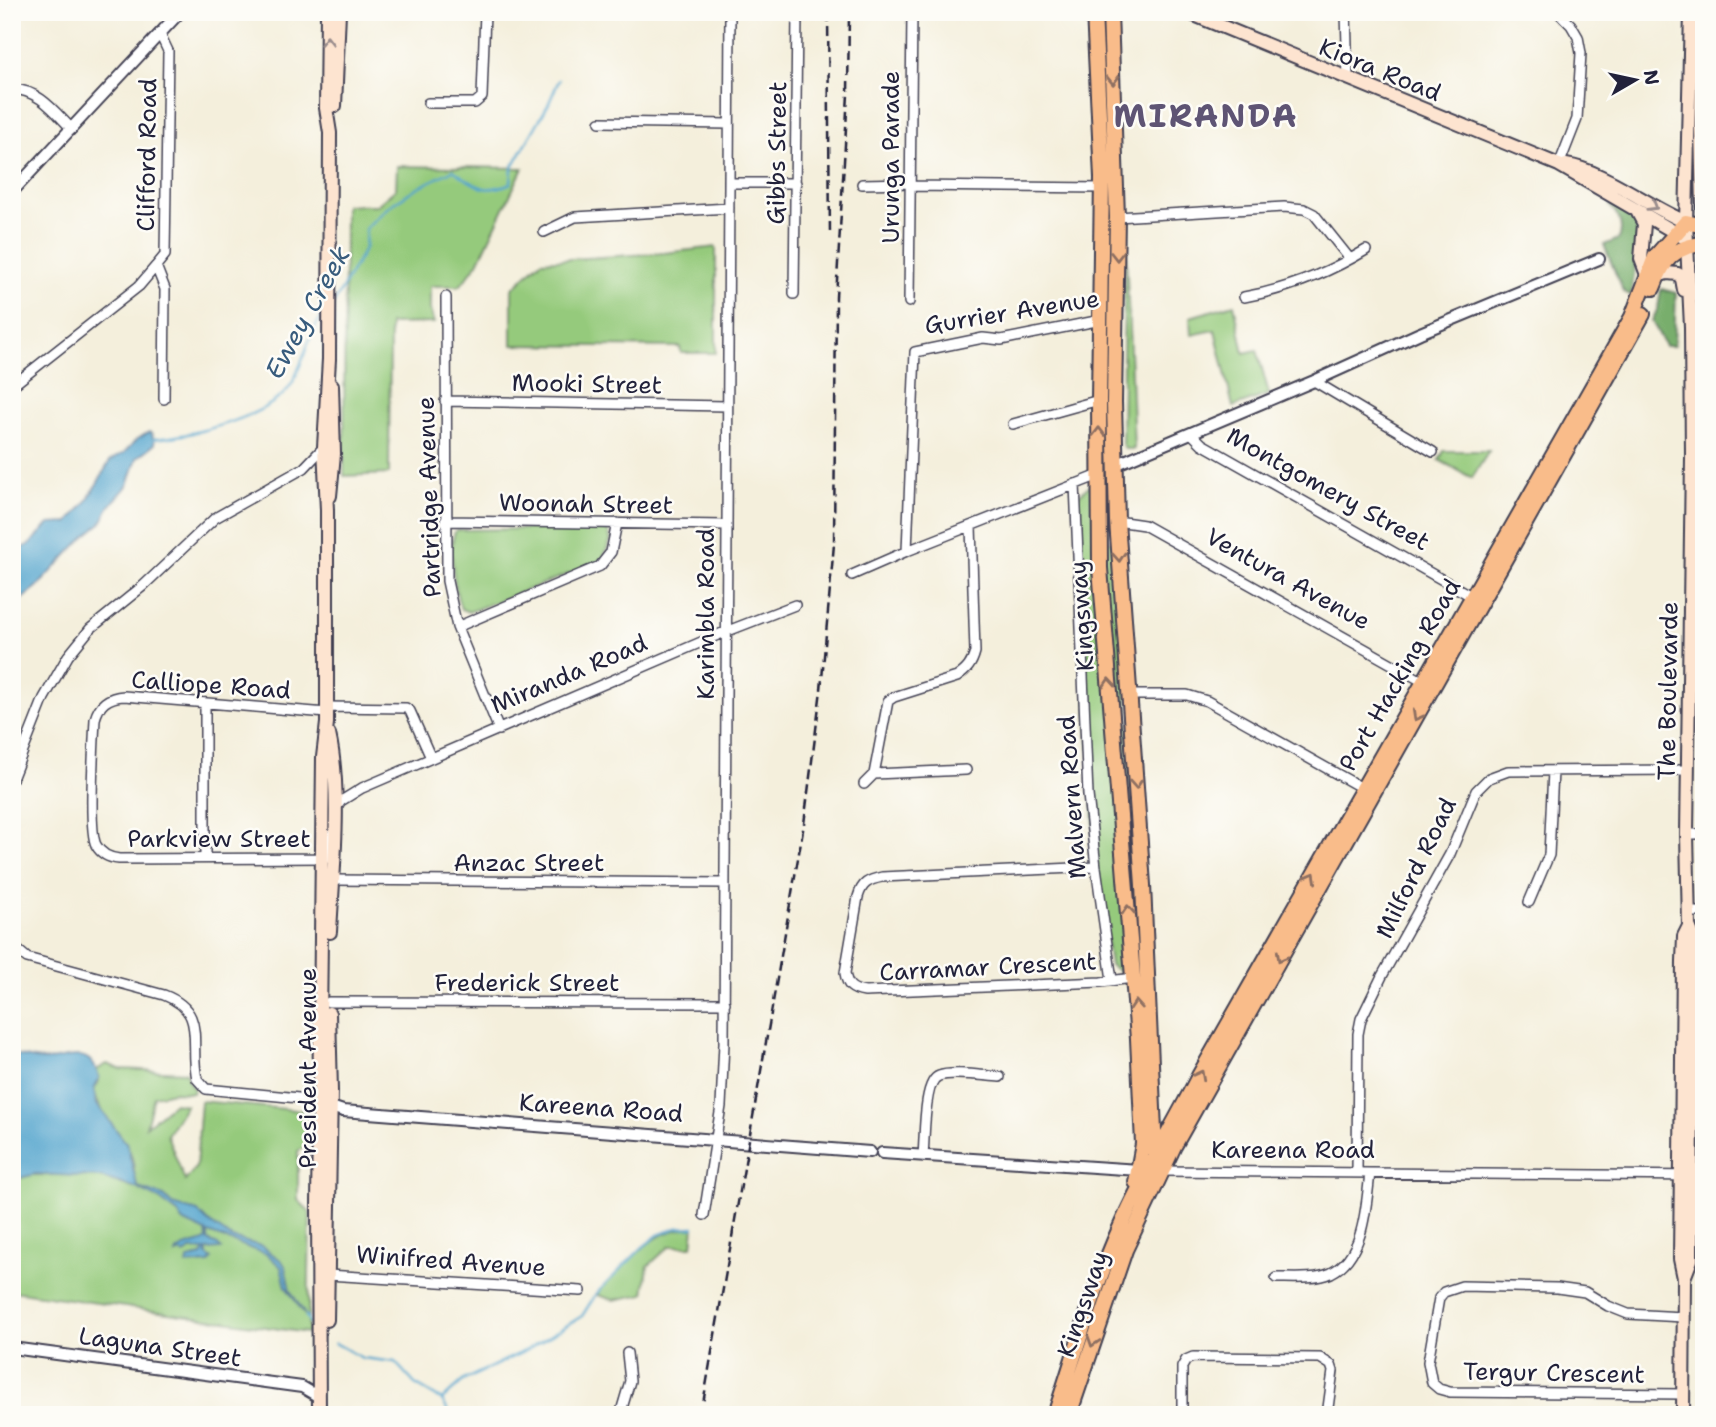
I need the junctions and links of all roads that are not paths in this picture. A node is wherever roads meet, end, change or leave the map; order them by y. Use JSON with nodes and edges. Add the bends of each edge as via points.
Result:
{"nodes":[{"id":1,"x":180,"y":12,"type":"edge"},
{"id":2,"x":327,"y":12,"type":"edge"},
{"id":3,"x":339,"y":12,"type":"edge"},
{"id":4,"x":485,"y":12,"type":"edge"},
{"id":5,"x":730,"y":12,"type":"edge"},
{"id":6,"x":797,"y":12,"type":"edge"},
{"id":7,"x":912,"y":12,"type":"edge"},
{"id":8,"x":1094,"y":12,"type":"edge"},
{"id":9,"x":1110,"y":12,"type":"edge"},
{"id":10,"x":1187,"y":12,"type":"edge"},
{"id":11,"x":1346,"y":12,"type":"edge"},
{"id":12,"x":1558,"y":12,"type":"edge"},
{"id":13,"x":1200,"y":15,"type":"edge"},
{"id":14,"x":1698,"y":16,"type":"edge"},
{"id":15,"x":160,"y":34,"type":"junction"},
{"id":16,"x":1348,"y":79,"type":"junction"},
{"id":17,"x":12,"y":89,"type":"edge"},
{"id":18,"x":428,"y":103,"type":"dead end"},
{"id":19,"x":600,"y":122,"type":"dead end"},
{"id":20,"x":729,"y":124,"type":"junction"},
{"id":21,"x":330,"y":127,"type":"junction"},
{"id":22,"x":1703,"y":127,"type":"edge"},
{"id":23,"x":72,"y":129,"type":"junction"},
{"id":24,"x":1559,"y":165,"type":"junction"},
{"id":25,"x":729,"y":183,"type":"junction"},
{"id":26,"x":796,"y":183,"type":"junction"},
{"id":27,"x":862,"y":184,"type":"dead end"},
{"id":28,"x":911,"y":184,"type":"junction"},
{"id":29,"x":1109,"y":188,"type":"junction"},
{"id":30,"x":12,"y":192,"type":"edge"},
{"id":31,"x":729,"y":208,"type":"junction"},
{"id":32,"x":1638,"y":212,"type":"junction"},
{"id":33,"x":1117,"y":217,"type":"junction"},
{"id":34,"x":1686,"y":222,"type":"junction"},
{"id":35,"x":1704,"y":226,"type":"edge"},
{"id":36,"x":544,"y":232,"type":"dead end"},
{"id":37,"x":1683,"y":240,"type":"junction"},
{"id":38,"x":1704,"y":245,"type":"edge"},
{"id":39,"x":1366,"y":250,"type":"dead end"},
{"id":40,"x":1350,"y":259,"type":"junction"},
{"id":41,"x":1599,"y":259,"type":"dead end"},
{"id":42,"x":156,"y":266,"type":"junction"},
{"id":43,"x":1652,"y":276,"type":"junction"},
{"id":44,"x":794,"y":294,"type":"dead end"},
{"id":45,"x":446,"y":297,"type":"dead end"},
{"id":46,"x":1244,"y":297,"type":"dead end"},
{"id":47,"x":909,"y":302,"type":"dead end"},
{"id":48,"x":1690,"y":302,"type":"junction"},
{"id":49,"x":1116,"y":318,"type":"junction"},
{"id":50,"x":1101,"y":320,"type":"junction"},
{"id":51,"x":329,"y":359,"type":"junction"},
{"id":52,"x":1704,"y":360,"type":"edge"},
{"id":53,"x":1314,"y":382,"type":"junction"},
{"id":54,"x":12,"y":386,"type":"edge"},
{"id":55,"x":164,"y":399,"type":"dead end"},
{"id":56,"x":1099,"y":400,"type":"junction"},
{"id":57,"x":445,"y":401,"type":"junction"},
{"id":58,"x":727,"y":406,"type":"junction"},
{"id":59,"x":1013,"y":424,"type":"dead end"},
{"id":60,"x":1192,"y":434,"type":"junction"},
{"id":61,"x":324,"y":447,"type":"junction"},
{"id":62,"x":1433,"y":452,"type":"dead end"},
{"id":63,"x":1692,"y":457,"type":"junction"},
{"id":64,"x":1115,"y":465,"type":"junction"},
{"id":65,"x":304,"y":468,"type":"junction"},
{"id":66,"x":1099,"y":475,"type":"junction"},
{"id":67,"x":324,"y":476,"type":"junction"},
{"id":68,"x":1076,"y":484,"type":"junction"},
{"id":69,"x":327,"y":510,"type":"junction"},
{"id":70,"x":445,"y":521,"type":"junction"},
{"id":71,"x":1117,"y":521,"type":"junction"},
{"id":72,"x":617,"y":523,"type":"junction"},
{"id":73,"x":726,"y":525,"type":"junction"},
{"id":74,"x":971,"y":526,"type":"junction"},
{"id":75,"x":907,"y":551,"type":"junction"},
{"id":76,"x":852,"y":575,"type":"dead end"},
{"id":77,"x":1476,"y":599,"type":"junction"},
{"id":78,"x":795,"y":605,"type":"dead end"},
{"id":79,"x":457,"y":627,"type":"junction"},
{"id":80,"x":726,"y":631,"type":"junction"},
{"id":81,"x":1690,"y":639,"type":"junction"},
{"id":82,"x":1704,"y":640,"type":"edge"},
{"id":83,"x":1428,"y":684,"type":"junction"},
{"id":84,"x":1129,"y":695,"type":"junction"},
{"id":85,"x":205,"y":703,"type":"junction"},
{"id":86,"x":98,"y":711,"type":"joint"},
{"id":87,"x":327,"y":715,"type":"junction"},
{"id":88,"x":499,"y":730,"type":"junction"},
{"id":89,"x":431,"y":758,"type":"junction"},
{"id":90,"x":966,"y":770,"type":"dead end"},
{"id":91,"x":1553,"y":771,"type":"junction"},
{"id":92,"x":1688,"y":771,"type":"junction"},
{"id":93,"x":874,"y":774,"type":"junction"},
{"id":94,"x":12,"y":779,"type":"edge"},
{"id":95,"x":864,"y":784,"type":"dead end"},
{"id":96,"x":334,"y":786,"type":"junction"},
{"id":97,"x":362,"y":788,"type":"junction"},
{"id":98,"x":1367,"y":791,"type":"junction"},
{"id":99,"x":334,"y":810,"type":"junction"},
{"id":100,"x":328,"y":830,"type":"junction"},
{"id":101,"x":1687,"y":834,"type":"junction"},
{"id":102,"x":1704,"y":834,"type":"edge"},
{"id":103,"x":205,"y":857,"type":"junction"},
{"id":104,"x":323,"y":858,"type":"junction"},
{"id":105,"x":1096,"y":867,"type":"junction"},
{"id":106,"x":333,"y":880,"type":"junction"},
{"id":107,"x":725,"y":883,"type":"junction"},
{"id":108,"x":1529,"y":902,"type":"dead end"},
{"id":109,"x":1688,"y":912,"type":"junction"},
{"id":110,"x":1704,"y":912,"type":"edge"},
{"id":111,"x":12,"y":945,"type":"edge"},
{"id":112,"x":1141,"y":977,"type":"junction"},
{"id":113,"x":1112,"y":980,"type":"junction"},
{"id":114,"x":329,"y":1002,"type":"junction"},
{"id":115,"x":725,"y":1003,"type":"junction"},
{"id":116,"x":1693,"y":1013,"type":"edge"},
{"id":117,"x":1000,"y":1077,"type":"dead end"},
{"id":118,"x":1153,"y":1085,"type":"junction"},
{"id":119,"x":325,"y":1105,"type":"junction"},
{"id":120,"x":1184,"y":1105,"type":"junction"},
{"id":121,"x":717,"y":1139,"type":"junction"},
{"id":122,"x":923,"y":1155,"type":"junction"},
{"id":123,"x":1151,"y":1168,"type":"junction"},
{"id":124,"x":1357,"y":1173,"type":"junction"},
{"id":125,"x":1370,"y":1173,"type":"junction"},
{"id":126,"x":1693,"y":1176,"type":"edge"},
{"id":127,"x":704,"y":1215,"type":"dead end"},
{"id":128,"x":323,"y":1275,"type":"junction"},
{"id":129,"x":1276,"y":1278,"type":"dead end"},
{"id":130,"x":581,"y":1291,"type":"dead end"},
{"id":131,"x":1683,"y":1317,"type":"junction"},
{"id":132,"x":12,"y":1348,"type":"edge"},
{"id":133,"x":627,"y":1353,"type":"dead end"},
{"id":134,"x":319,"y":1375,"type":"junction"},
{"id":135,"x":302,"y":1387,"type":"junction"},
{"id":136,"x":1683,"y":1394,"type":"junction"},
{"id":137,"x":319,"y":1397,"type":"junction"},
{"id":138,"x":319,"y":1415,"type":"edge"},
{"id":139,"x":327,"y":1415,"type":"edge"},
{"id":140,"x":621,"y":1415,"type":"edge"},
{"id":141,"x":1055,"y":1415,"type":"edge"},
{"id":142,"x":1069,"y":1415,"type":"edge"},
{"id":143,"x":1182,"y":1415,"type":"edge"},
{"id":144,"x":1327,"y":1415,"type":"edge"},
{"id":145,"x":1683,"y":1415,"type":"edge"}],
"edges":[{"from":1,"to":15,"type":"street"},
{"from":21,"to":2,"type":"main road","name":"President Avenue","one_way":true},
{"from":3,"to":21,"type":"main road","name":"President Avenue"},
{"from":4,"to":18,"type":"street","via":[[482,97],[474,103]]},
{"from":5,"to":20,"type":"street","name":"Karimbla Road"},
{"from":6,"to":26,"type":"street","name":"Gibbs Street"},
{"from":7,"to":28,"type":"street","name":"Urunga Parade"},
{"from":8,"to":29,"type":"main road","name":"Kingsway"},
{"from":9,"to":29,"type":"main road","name":"Kingsway","one_way":true},
{"from":10,"to":13,"type":"main road","name":"Kiora Road"},
{"from":11,"to":16,"type":"street"},
{"from":12,"to":24,"type":"street","via":[[1578,37],[1581,52],[1577,119]]},
{"from":13,"to":16,"type":"main road","name":"Kiora Road"},
{"from":14,"to":22,"type":"main road"},
{"from":14,"to":34,"type":"main road"},
{"from":15,"to":23,"type":"street"},
{"from":15,"to":42,"type":"street","name":"Clifford Road","via":[[168,51],[165,255]]},
{"from":16,"to":24,"type":"main road","name":"Kiora Road"},
{"from":17,"to":23,"type":"street","via":[[39,97]]},
{"from":19,"to":20,"type":"street"},
{"from":20,"to":25,"type":"street","name":"Karimbla Road"},
{"from":21,"to":51,"type":"main road","name":"President Avenue"},
{"from":22,"to":35,"type":"main road"},
{"from":23,"to":30,"type":"street"},
{"from":24,"to":32,"type":"main road","name":"Kiora Road"},
{"from":24,"to":34,"type":"main road","name":"Kiora Road","one_way":true,"via":[[1575,166]]},
{"from":25,"to":26,"type":"street"},
{"from":25,"to":31,"type":"street","name":"Karimbla Road"},
{"from":26,"to":44,"type":"street","name":"Gibbs Street"},
{"from":27,"to":28,"type":"street"},
{"from":28,"to":29,"type":"street"},
{"from":28,"to":47,"type":"street","name":"Urunga Parade"},
{"from":29,"to":33,"type":"main road","name":"Kingsway"},
{"from":29,"to":50,"type":"main road","name":"Kingsway"},
{"from":31,"to":36,"type":"street","via":[[582,216],[568,218]]},
{"from":31,"to":58,"type":"street","name":"Karimbla Road"},
{"from":32,"to":37,"type":"main road","name":"Kiora Road"},
{"from":32,"to":43,"type":"main road","via":[[1644,224],[1641,259]]},
{"from":33,"to":40,"type":"street","via":[[1304,209],[1314,214]]},
{"from":33,"to":49,"type":"main road","name":"Kingsway","one_way":true},
{"from":34,"to":35,"type":"main road"},
{"from":34,"to":37,"type":"main road","name":"Port Hacking Road"},
{"from":35,"to":38,"type":"main road"},
{"from":37,"to":38,"type":"main road"},
{"from":37,"to":43,"type":"main road","name":"Port Hacking Road"},
{"from":37,"to":48,"type":"main road","name":"The Boulevarde"},
{"from":39,"to":40,"type":"street"},
{"from":40,"to":46,"type":"street","via":[[1298,283]]},
{"from":41,"to":53,"type":"street"},
{"from":42,"to":54,"type":"street","via":[[139,286]]},
{"from":42,"to":55,"type":"street","name":"Clifford Road","via":[[165,289]]},
{"from":43,"to":48,"type":"main road","via":[[1671,272],[1680,276]]},
{"from":43,"to":77,"type":"main road","name":"Port Hacking Road","via":[[1636,329]]},
{"from":45,"to":57,"type":"street","name":"Partridge Avenue"},
{"from":48,"to":63,"type":"main road","name":"The Boulevarde"},
{"from":49,"to":50,"type":"main road","name":"Gurrier Avenue"},
{"from":49,"to":64,"type":"main road","name":"Kingsway"},
{"from":50,"to":56,"type":"main road","name":"Kingsway"},
{"from":50,"to":75,"type":"street","name":"Gurrier Avenue","via":[[915,352]]},
{"from":51,"to":61,"type":"main road","name":"President Avenue"},
{"from":51,"to":69,"type":"main road","name":"President Avenue","via":[[334,476]]},
{"from":52,"to":63,"type":"main road","name":"The Boulevarde"},
{"from":53,"to":60,"type":"street"},
{"from":53,"to":62,"type":"street"},
{"from":56,"to":59,"type":"street"},
{"from":66,"to":56,"type":"main road","name":"Kingsway","one_way":true},
{"from":57,"to":58,"type":"street","name":"Mooki Street"},
{"from":57,"to":70,"type":"street","name":"Partridge Avenue"},
{"from":58,"to":73,"type":"street","name":"Karimbla Road"},
{"from":60,"to":64,"type":"street"},
{"from":60,"to":77,"type":"street","name":"Montgomery Street","via":[[1202,444]]},
{"from":61,"to":65,"type":"street"},
{"from":61,"to":67,"type":"main road","name":"President Avenue"},
{"from":63,"to":81,"type":"main road","name":"The Boulevarde"},
{"from":64,"to":66,"type":"main road"},
{"from":64,"to":71,"type":"main road","name":"Kingsway"},
{"from":65,"to":67,"type":"street"},
{"from":65,"to":94,"type":"street","via":[[215,518],[144,586],[90,629],[44,698]]},
{"from":66,"to":68,"type":"street"},
{"from":112,"to":66,"type":"main road","name":"Kingsway","one_way":true,"via":[[1100,568]]},
{"from":67,"to":69,"type":"main road","name":"President Avenue"},
{"from":68,"to":74,"type":"street"},
{"from":68,"to":105,"type":"street","name":"Malvern Road","via":[[1088,795]]},
{"from":69,"to":87,"type":"main road","name":"President Avenue"},
{"from":70,"to":72,"type":"street","name":"Woonah Street"},
{"from":70,"to":79,"type":"street","name":"Partridge Avenue","via":[[447,580]]},
{"from":71,"to":83,"type":"street","name":"Ventura Avenue","via":[[1144,525]]},
{"from":71,"to":84,"type":"main road","name":"Kingsway","one_way":true},
{"from":72,"to":73,"type":"street","name":"Woonah Street"},
{"from":72,"to":79,"type":"street","via":[[611,552],[600,566]]},
{"from":73,"to":80,"type":"street","name":"Karimbla Road"},
{"from":74,"to":75,"type":"street"},
{"from":74,"to":93,"type":"street","via":[[972,663],[957,677],[888,701]]},
{"from":75,"to":76,"type":"street"},
{"from":77,"to":83,"type":"main road","name":"Port Hacking Road"},
{"from":78,"to":80,"type":"street","name":"Miranda Road"},
{"from":79,"to":88,"type":"street","name":"Partridge Avenue"},
{"from":80,"to":88,"type":"street","name":"Miranda Road"},
{"from":80,"to":107,"type":"street","name":"Karimbla Road"},
{"from":81,"to":82,"type":"street"},
{"from":81,"to":92,"type":"main road","name":"The Boulevarde"},
{"from":83,"to":98,"type":"main road","name":"Port Hacking Road"},
{"from":84,"to":98,"type":"street","via":[[1187,695],[1207,701]]},
{"from":84,"to":112,"type":"main road","name":"Kingsway","one_way":true},
{"from":85,"to":86,"type":"street","name":"Calliope Road","via":[[119,696]]},
{"from":85,"to":87,"type":"street","name":"Calliope Road"},
{"from":85,"to":103,"type":"street"},
{"from":86,"to":103,"type":"street","name":"Parkview Street","via":[[93,831],[99,850],[119,859]]},
{"from":87,"to":89,"type":"street","name":"Calliope Road","via":[[406,708]]},
{"from":87,"to":96,"type":"main road","name":"President Avenue","via":[[335,758]]},
{"from":87,"to":100,"type":"main road","name":"President Avenue","via":[[323,757]]},
{"from":88,"to":89,"type":"street","name":"Miranda Road"},
{"from":89,"to":97,"type":"street","name":"Miranda Road"},
{"from":90,"to":93,"type":"street"},
{"from":91,"to":92,"type":"street","name":"Milford Road"},
{"from":91,"to":108,"type":"street","via":[[1549,855]]},
{"from":91,"to":124,"type":"street","name":"Milford Road","via":[[1508,771],[1489,778],[1476,791],[1443,868],[1371,998],[1358,1034]]},
{"from":92,"to":101,"type":"main road","name":"The Boulevarde"},
{"from":93,"to":95,"type":"street"},
{"from":96,"to":97,"type":"street","name":"Miranda Road"},
{"from":96,"to":99,"type":"main road","name":"President Avenue"},
{"from":96,"to":100,"type":"street","via":[[328,792]]},
{"from":97,"to":99,"type":"street","name":"Miranda Road"},
{"from":120,"to":98,"type":"main road","name":"Port Hacking Road","one_way":true},
{"from":98,"to":123,"type":"main road","name":"Port Hacking Road","one_way":true},
{"from":99,"to":100,"type":"main road","name":"President Avenue"},
{"from":100,"to":104,"type":"main road","name":"President Avenue"},
{"from":100,"to":106,"type":"main road","name":"President Avenue"},
{"from":101,"to":102,"type":"street"},
{"from":101,"to":109,"type":"main road","name":"The Boulevarde"},
{"from":103,"to":104,"type":"street","name":"Parkview Street"},
{"from":104,"to":119,"type":"main road","name":"President Avenue"},
{"from":105,"to":113,"type":"street","name":"Malvern Road"},
{"from":105,"to":113,"type":"street","name":"Carramar Crescent","via":[[882,877],[866,882],[858,897],[845,973],[854,991],[865,992]]},
{"from":106,"to":107,"type":"street","name":"Anzac Street"},
{"from":106,"to":114,"type":"main road","name":"President Avenue"},
{"from":107,"to":115,"type":"street","name":"Karimbla Road"},
{"from":109,"to":110,"type":"street"},
{"from":109,"to":116,"type":"main road","name":"The Boulevarde","via":[[1684,936]]},
{"from":111,"to":119,"type":"street","via":[[27,958],[182,1003],[192,1019],[197,1079],[206,1089],[307,1099]]},
{"from":112,"to":113,"type":"street","name":"Carramar Crescent"},
{"from":112,"to":118,"type":"main road","name":"Kingsway"},
{"from":123,"to":112,"type":"main road","name":"Kingsway","one_way":true,"via":[[1143,1136]]},
{"from":114,"to":115,"type":"street","name":"Frederick Street"},
{"from":114,"to":119,"type":"main road","name":"President Avenue"},
{"from":115,"to":121,"type":"street","name":"Karimbla Road"},
{"from":116,"to":126,"type":"main road","name":"The Boulevarde"},
{"from":117,"to":122,"type":"street","via":[[949,1074],[933,1080]]},
{"from":118,"to":120,"type":"main road","via":[[1165,1108],[1176,1110]]},
{"from":118,"to":123,"type":"main road","name":"Kingsway"},
{"from":119,"to":121,"type":"street","name":"Kareena Road","via":[[343,1111]]},
{"from":119,"to":128,"type":"main road","name":"President Avenue"},
{"from":120,"to":123,"type":"main road","name":"Port Hacking Road"},
{"from":121,"to":122,"type":"street","name":"Kareena Road","via":[[870,1152],[876,1158],[882,1153]]},
{"from":121,"to":127,"type":"street","name":"Karimbla Road"},
{"from":122,"to":123,"type":"street","name":"Kareena Road"},
{"from":123,"to":124,"type":"street","name":"Kareena Road"},
{"from":123,"to":141,"type":"main road","name":"Kingsway","via":[[1109,1254]]},
{"from":123,"to":142,"type":"main road","name":"Kingsway","one_way":true,"via":[[1143,1209]]},
{"from":124,"to":125,"type":"street","name":"Kareena Road"},
{"from":125,"to":126,"type":"street","name":"Kareena Road"},
{"from":125,"to":129,"type":"street","via":[[1358,1241],[1347,1259],[1331,1273]]},
{"from":126,"to":131,"type":"main road","name":"The Boulevarde"},
{"from":128,"to":130,"type":"street","name":"Winifred Avenue"},
{"from":128,"to":134,"type":"main road","name":"President Avenue"},
{"from":128,"to":139,"type":"main road","name":"President Avenue"},
{"from":131,"to":136,"type":"main road","name":"The Boulevarde"},
{"from":131,"to":136,"type":"street","name":"Tergur Crescent","via":[[1628,1314],[1585,1292],[1462,1286],[1439,1298],[1428,1362],[1432,1383],[1450,1392]]},
{"from":132,"to":135,"type":"street","name":"Laguna Street"},
{"from":133,"to":140,"type":"street","via":[[630,1381]]},
{"from":134,"to":135,"type":"street"},
{"from":134,"to":137,"type":"main road","name":"President Avenue"},
{"from":135,"to":137,"type":"street","name":"Laguna Street"},
{"from":136,"to":145,"type":"main road","name":"The Boulevarde"},
{"from":137,"to":138,"type":"main road","name":"President Avenue"},
{"from":143,"to":144,"type":"street","via":[[1182,1367],[1193,1357],[1326,1360],[1333,1371]]}]}
